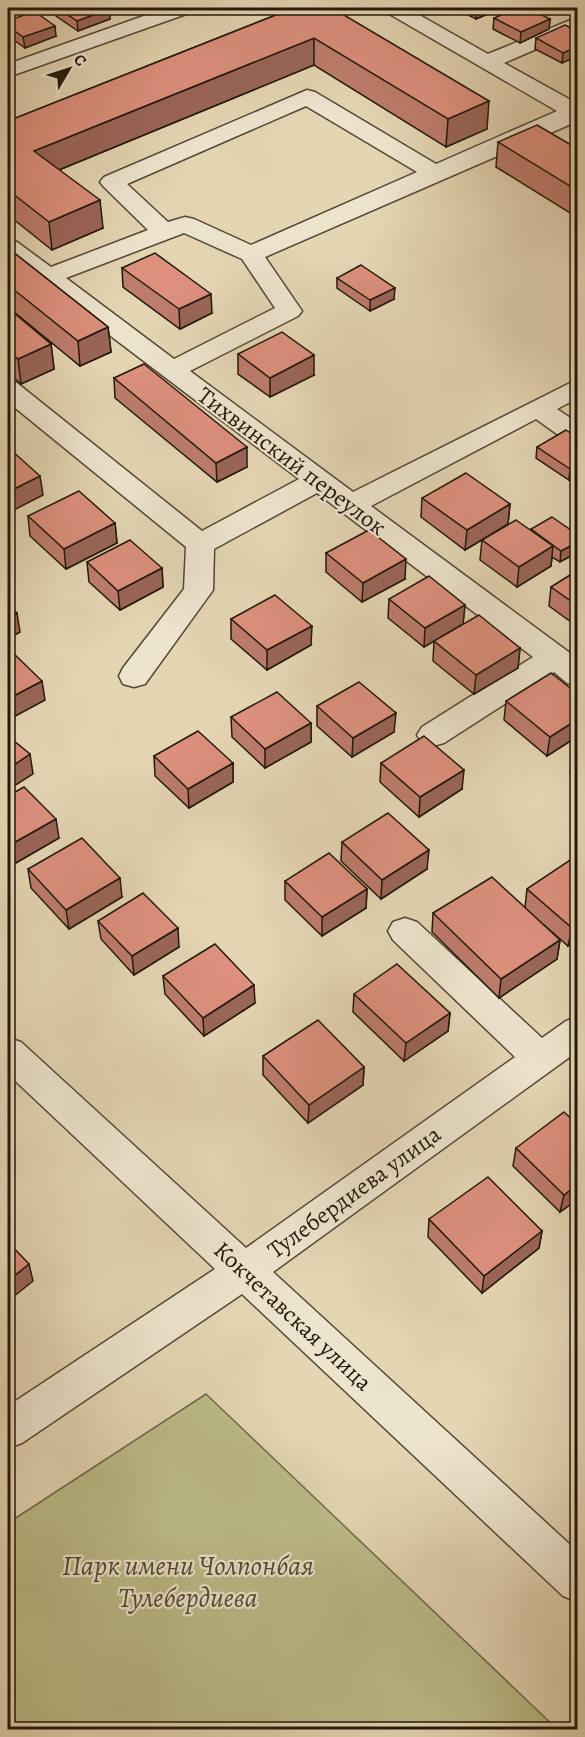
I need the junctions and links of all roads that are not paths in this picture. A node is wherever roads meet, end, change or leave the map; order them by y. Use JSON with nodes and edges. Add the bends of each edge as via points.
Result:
{"nodes":[{"id":1,"x":185,"y":8,"type":"edge"},
{"id":2,"x":397,"y":8,"type":"edge"},
{"id":3,"x":578,"y":23,"type":"edge"},
{"id":4,"x":487,"y":62,"type":"junction"},
{"id":5,"x":8,"y":71,"type":"edge"},
{"id":6,"x":576,"y":113,"type":"edge"},
{"id":7,"x":435,"y":173,"type":"junction"},
{"id":8,"x":164,"y":232,"type":"junction"},
{"id":9,"x":8,"y":247,"type":"edge"},
{"id":10,"x":251,"y":254,"type":"junction"},
{"id":11,"x":47,"y":277,"type":"junction"},
{"id":12,"x":171,"y":370,"type":"junction"},
{"id":13,"x":578,"y":387,"type":"edge"},
{"id":14,"x":8,"y":388,"type":"edge"},
{"id":15,"x":538,"y":408,"type":"junction"},
{"id":16,"x":578,"y":436,"type":"edge"},
{"id":17,"x":318,"y":481,"type":"junction"},
{"id":18,"x":350,"y":505,"type":"junction"},
{"id":19,"x":200,"y":544,"type":"junction"},
{"id":20,"x":566,"y":667,"type":"edge"},
{"id":21,"x":134,"y":676,"type":"dead end"},
{"id":22,"x":432,"y":735,"type":"dead end"},
{"id":23,"x":405,"y":931,"type":"dead end"},
{"id":24,"x":566,"y":1043,"type":"edge"},
{"id":25,"x":8,"y":1052,"type":"edge"},
{"id":26,"x":244,"y":1271,"type":"junction"},
{"id":27,"x":8,"y":1429,"type":"edge"},
{"id":28,"x":578,"y":1581,"type":"edge"}],
"edges":[{"from":1,"to":5,"type":"street"},
{"from":2,"to":4,"type":"street"},
{"from":3,"to":4,"type":"street"},
{"from":4,"to":6,"type":"street"},
{"from":6,"to":7,"type":"street"},
{"from":7,"to":8,"type":"street","via":[[307,97],[112,182]]},
{"from":7,"to":10,"type":"street"},
{"from":8,"to":10,"type":"street","via":[[185,224]]},
{"from":8,"to":11,"type":"street"},
{"from":9,"to":11,"type":"street","name":"Тихвинский переулок"},
{"from":10,"to":12,"type":"street","via":[[289,311]]},
{"from":11,"to":12,"type":"street","name":"Тихвинский переулок"},
{"from":12,"to":17,"type":"street","name":"Тихвинский переулок"},
{"from":13,"to":15,"type":"street"},
{"from":14,"to":19,"type":"street"},
{"from":15,"to":16,"type":"street"},
{"from":15,"to":18,"type":"street"},
{"from":17,"to":18,"type":"street","name":"Тихвинский переулок"},
{"from":17,"to":19,"type":"street"},
{"from":18,"to":20,"type":"street","name":"Тихвинский переулок"},
{"from":19,"to":21,"type":"street","via":[[198,590]]},
{"from":20,"to":22,"type":"street"},
{"from":23,"to":24,"type":"street"},
{"from":24,"to":26,"type":"street","name":"Тулебердиева улица"},
{"from":25,"to":26,"type":"street","name":"Кокчетавская улица"},
{"from":26,"to":27,"type":"street","name":"Тулебердиева улица"},
{"from":26,"to":28,"type":"street","name":"Кокчетавская улица"}]}
